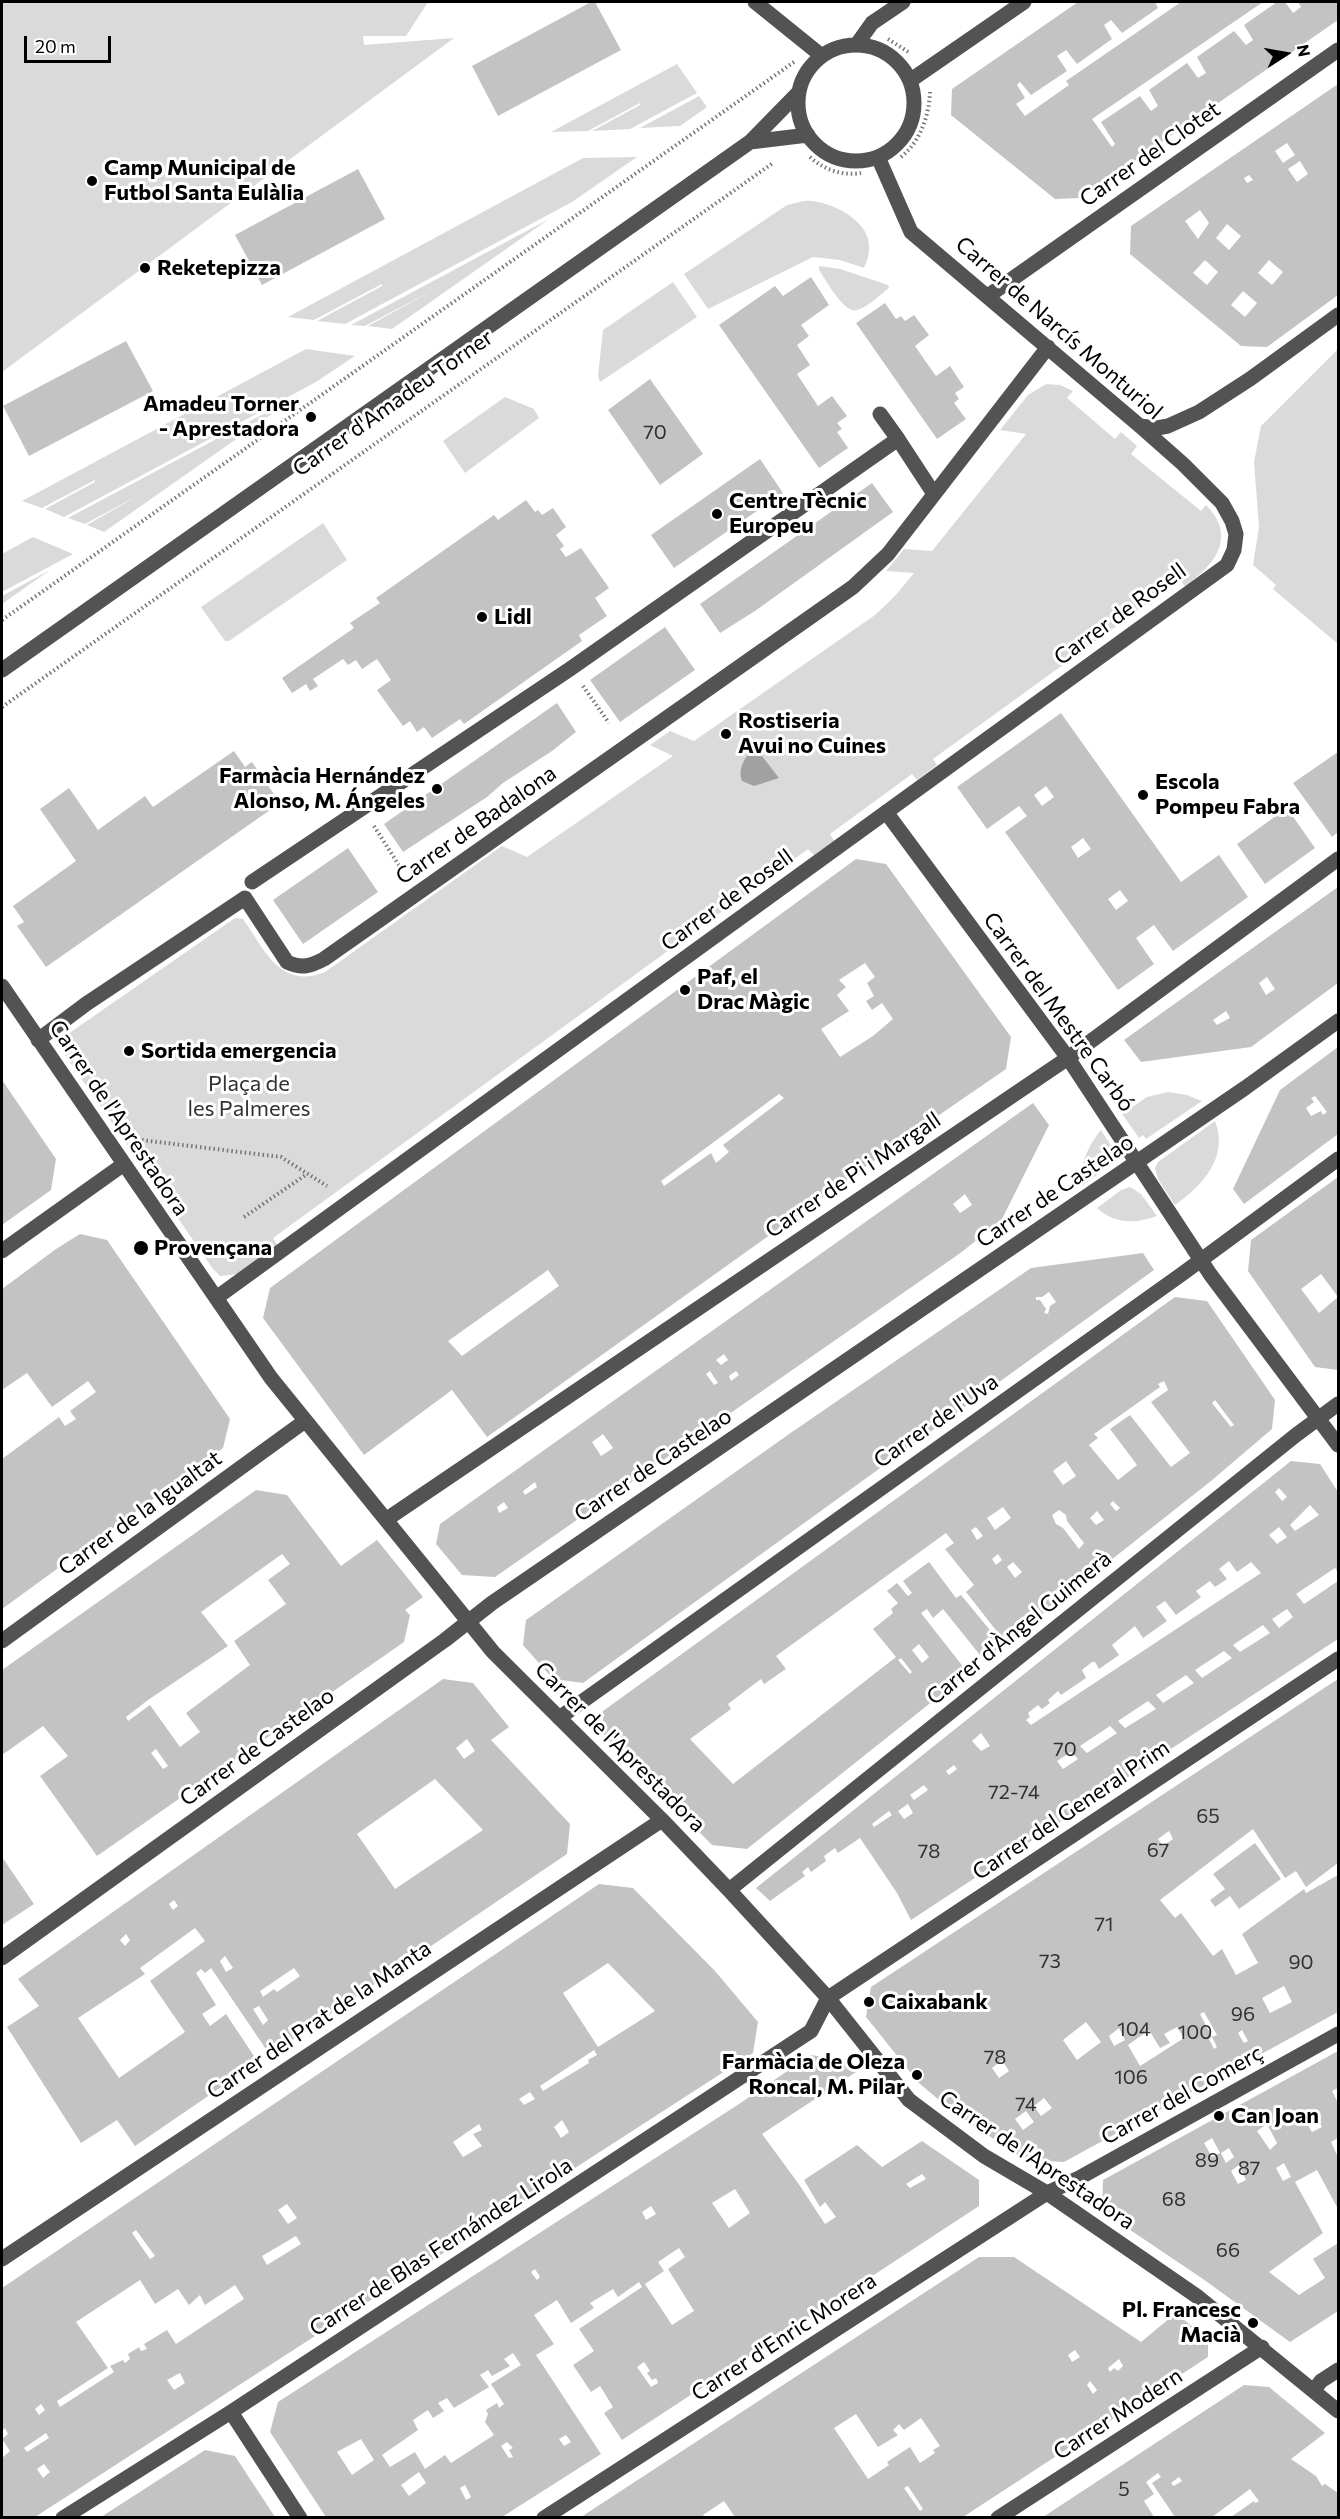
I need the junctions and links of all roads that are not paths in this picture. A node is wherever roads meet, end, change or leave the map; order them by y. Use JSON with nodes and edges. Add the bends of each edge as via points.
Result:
{"nodes":[{"id":1,"x":755,"y":2,"type":"edge"},
{"id":2,"x":903,"y":2,"type":"edge"},
{"id":3,"x":1024,"y":2,"type":"edge"},
{"id":4,"x":857,"y":45,"type":"junction"},
{"id":5,"x":1338,"y":50,"type":"edge"},
{"id":6,"x":822,"y":56,"type":"junction"},
{"id":7,"x":910,"y":80,"type":"junction"},
{"id":8,"x":799,"y":92,"type":"junction"},
{"id":9,"x":808,"y":135,"type":"junction"},
{"id":10,"x":750,"y":142,"type":"junction"},
{"id":11,"x":878,"y":157,"type":"junction"},
{"id":12,"x":988,"y":296,"type":"junction"},
{"id":13,"x":1338,"y":315,"type":"edge"},
{"id":14,"x":1048,"y":347,"type":"junction"},
{"id":15,"x":880,"y":414,"type":"dead end"},
{"id":16,"x":1140,"y":426,"type":"junction"},
{"id":17,"x":898,"y":439,"type":"junction"},
{"id":18,"x":934,"y":494,"type":"junction"},
{"id":19,"x":1233,"y":521,"type":"joint"},
{"id":20,"x":2,"y":670,"type":"edge"},
{"id":21,"x":886,"y":812,"type":"junction"},
{"id":22,"x":1338,"y":860,"type":"edge"},
{"id":23,"x":252,"y":882,"type":"dead end"},
{"id":24,"x":2,"y":986,"type":"edge"},
{"id":25,"x":1338,"y":1021,"type":"edge"},
{"id":26,"x":38,"y":1040,"type":"junction"},
{"id":27,"x":1068,"y":1058,"type":"junction"},
{"id":28,"x":1338,"y":1159,"type":"edge"},
{"id":29,"x":1137,"y":1162,"type":"junction"},
{"id":30,"x":124,"y":1164,"type":"junction"},
{"id":31,"x":2,"y":1251,"type":"edge"},
{"id":32,"x":1200,"y":1260,"type":"junction"},
{"id":33,"x":216,"y":1298,"type":"junction"},
{"id":34,"x":1338,"y":1404,"type":"edge"},
{"id":35,"x":1320,"y":1418,"type":"junction"},
{"id":36,"x":305,"y":1421,"type":"junction"},
{"id":37,"x":1338,"y":1445,"type":"edge"},
{"id":38,"x":387,"y":1519,"type":"junction"},
{"id":39,"x":470,"y":1621,"type":"junction"},
{"id":40,"x":2,"y":1641,"type":"edge"},
{"id":41,"x":1338,"y":1659,"type":"edge"},
{"id":42,"x":559,"y":1718,"type":"junction"},
{"id":43,"x":662,"y":1820,"type":"junction"},
{"id":44,"x":729,"y":1890,"type":"junction"},
{"id":45,"x":2,"y":1958,"type":"edge"},
{"id":46,"x":828,"y":1998,"type":"junction"},
{"id":47,"x":1338,"y":2034,"type":"edge"},
{"id":48,"x":1047,"y":2193,"type":"junction"},
{"id":49,"x":2,"y":2259,"type":"edge"},
{"id":50,"x":1262,"y":2347,"type":"junction"},
{"id":51,"x":1338,"y":2370,"type":"edge"},
{"id":52,"x":1314,"y":2390,"type":"junction"},
{"id":53,"x":1338,"y":2411,"type":"edge"},
{"id":54,"x":231,"y":2412,"type":"junction"},
{"id":55,"x":63,"y":2517,"type":"edge"},
{"id":56,"x":300,"y":2517,"type":"edge"},
{"id":57,"x":544,"y":2517,"type":"edge"},
{"id":58,"x":998,"y":2517,"type":"edge"}],
"edges":[{"from":1,"to":6,"type":"street"},
{"from":2,"to":4,"type":"street","via":[[872,23]]},
{"from":3,"to":7,"type":"street"},
{"from":4,"to":6,"type":"street"},
{"from":4,"to":7,"type":"street","via":[[884,52]]},
{"from":5,"to":12,"type":"street","name":"Carrer del Clotet"},
{"from":6,"to":8,"type":"street","via":[[804,78]]},
{"from":7,"to":11,"type":"street","via":[[915,100],[912,118],[898,144]]},
{"from":8,"to":9,"type":"street","via":[[801,123]]},
{"from":8,"to":10,"type":"street","name":"Carrer d'Amadeu Torner"},
{"from":9,"to":10,"type":"street","name":"Carrer d'Amadeu Torner"},
{"from":9,"to":11,"type":"street","via":[[819,148],[835,157],[848,161]]},
{"from":10,"to":20,"type":"street","name":"Carrer d'Amadeu Torner"},
{"from":11,"to":12,"type":"street","name":"Carrer de Narcís Monturiol","via":[[911,232]]},
{"from":12,"to":14,"type":"street","name":"Carrer de Narcís Monturiol"},
{"from":13,"to":16,"type":"street","via":[[1198,412],[1168,426]]},
{"from":14,"to":16,"type":"street","name":"Carrer de Narcís Monturiol"},
{"from":14,"to":18,"type":"street","name":"Carrer de Badalona"},
{"from":15,"to":17,"type":"street"},
{"from":16,"to":19,"type":"street","name":"Carrer de Narcís Monturiol","via":[[1222,503]]},
{"from":17,"to":18,"type":"street"},
{"from":17,"to":23,"type":"street","via":[[570,669]]},
{"from":18,"to":26,"type":"street","name":"Carrer de Badalona","via":[[888,554],[853,586],[324,959],[308,967],[288,962],[245,898]]},
{"from":19,"to":21,"type":"street","name":"Carrer de Rosell","via":[[1234,550],[1227,565]]},
{"from":21,"to":27,"type":"street","name":"Carrer del Mestre Carbó"},
{"from":21,"to":33,"type":"street","name":"Carrer de Rosell"},
{"from":22,"to":27,"type":"street","name":"Carrer de Pi i Margall"},
{"from":24,"to":26,"type":"street","name":"Carrer de l'Aprestadora"},
{"from":25,"to":29,"type":"street","name":"Carrer de Castelao"},
{"from":26,"to":30,"type":"street","name":"Carrer de l'Aprestadora"},
{"from":27,"to":29,"type":"street","name":"Carrer del Mestre Carbó"},
{"from":27,"to":38,"type":"street","name":"Carrer de Pi i Margall"},
{"from":28,"to":32,"type":"street","name":"Carrer de l'Uva"},
{"from":29,"to":32,"type":"street","name":"Carrer del Mestre Carbó"},
{"from":29,"to":39,"type":"street","name":"Carrer de Castelao"},
{"from":30,"to":31,"type":"street"},
{"from":30,"to":33,"type":"street","name":"Carrer de l'Aprestadora"},
{"from":32,"to":35,"type":"street","name":"Carrer del Mestre Carbó"},
{"from":32,"to":42,"type":"street","name":"Carrer de l'Uva"},
{"from":33,"to":36,"type":"street","name":"Carrer de l'Aprestadora"},
{"from":34,"to":35,"type":"street","name":"Carrer d'Àngel Guimerà"},
{"from":35,"to":37,"type":"street","name":"Carrer del Mestre Carbó"},
{"from":35,"to":44,"type":"street","name":"Carrer d'Àngel Guimerà"},
{"from":36,"to":38,"type":"street","name":"Carrer de l'Aprestadora"},
{"from":36,"to":40,"type":"street","name":"Carrer de la Igualtat"},
{"from":38,"to":39,"type":"street","name":"Carrer de l'Aprestadora"},
{"from":39,"to":42,"type":"street","name":"Carrer de l'Aprestadora","via":[[493,1652]]},
{"from":39,"to":45,"type":"street","name":"Carrer de Castelao"},
{"from":41,"to":46,"type":"street","name":"Carrer del General Prim"},
{"from":42,"to":43,"type":"street","name":"Carrer de l'Aprestadora"},
{"from":43,"to":44,"type":"street","name":"Carrer de l'Aprestadora"},
{"from":43,"to":49,"type":"street","name":"Carrer del Prat de la Manta"},
{"from":44,"to":46,"type":"street","name":"Carrer de l'Aprestadora"},
{"from":46,"to":48,"type":"street","name":"Carrer de l'Aprestadora","via":[[909,2100],[984,2156]]},
{"from":46,"to":54,"type":"street","name":"Carrer de Blas Fernández Lirola","via":[[811,2031]]},
{"from":47,"to":48,"type":"street","name":"Carrer del Comerç"},
{"from":48,"to":50,"type":"street","name":"Carrer de l'Aprestadora","via":[[1198,2297]]},
{"from":48,"to":57,"type":"street","name":"Carrer d'Enric Morera"},
{"from":50,"to":52,"type":"street","name":"Carrer de l'Aprestadora"},
{"from":50,"to":58,"type":"street","name":"Carrer Modern"},
{"from":51,"to":52,"type":"street"},
{"from":52,"to":53,"type":"street","name":"Carrer de l'Aprestadora"},
{"from":54,"to":55,"type":"street","name":"Carrer de Blas Fernández Lirola"},
{"from":54,"to":56,"type":"street"}]}
